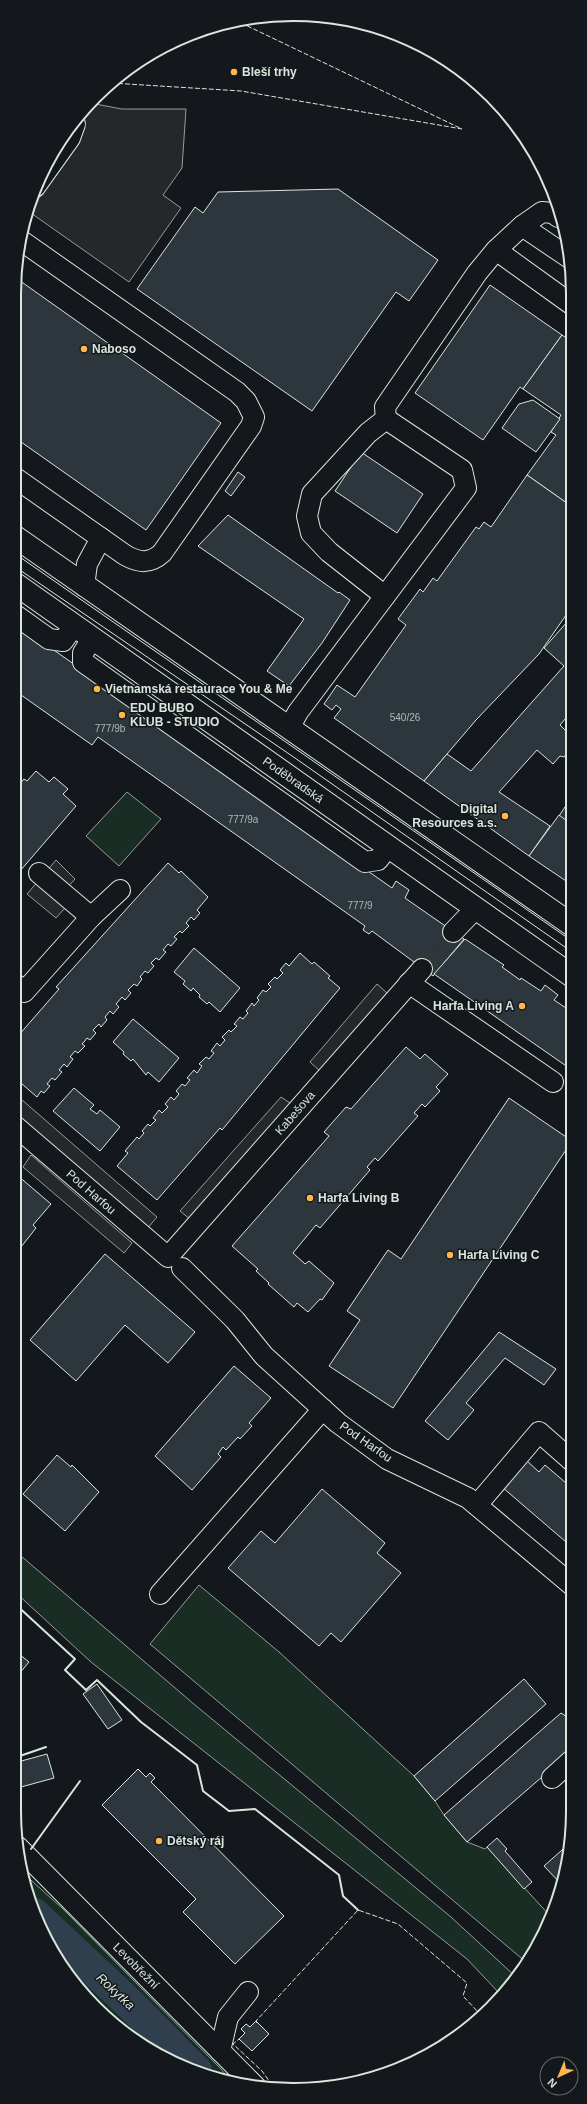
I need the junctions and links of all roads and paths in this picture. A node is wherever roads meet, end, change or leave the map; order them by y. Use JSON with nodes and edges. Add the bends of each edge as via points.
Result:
{"nodes":[{"id":1,"x":554,"y":214,"type":"edge"},
{"id":2,"x":522,"y":226,"type":"junction"},
{"id":3,"x":26,"y":243,"type":"edge"},
{"id":4,"x":496,"y":250,"type":"junction"},
{"id":5,"x":563,"y":255,"type":"edge"},
{"id":6,"x":566,"y":300,"type":"edge"},
{"id":7,"x":386,"y":419,"type":"junction"},
{"id":8,"x":21,"y":482,"type":"edge"},
{"id":9,"x":101,"y":538,"type":"junction"},
{"id":10,"x":21,"y":541,"type":"edge"},
{"id":11,"x":84,"y":586,"type":"junction"},
{"id":12,"x":21,"y":589,"type":"edge"},
{"id":13,"x":385,"y":596,"type":"junction"},
{"id":14,"x":21,"y":619,"type":"edge"},
{"id":15,"x":74,"y":626,"type":"junction"},
{"id":16,"x":289,"y":728,"type":"junction"},
{"id":17,"x":39,"y":873,"type":"dead end"},
{"id":18,"x":120,"y":890,"type":"dead end"},
{"id":19,"x":476,"y":908,"type":"junction"},
{"id":20,"x":91,"y":916,"type":"junction"},
{"id":21,"x":566,"y":921,"type":"edge"},
{"id":22,"x":453,"y":932,"type":"tunnel mouth"},
{"id":23,"x":422,"y":968,"type":"tunnel mouth"},
{"id":24,"x":566,"y":972,"type":"edge"},
{"id":25,"x":409,"y":983,"type":"junction"},
{"id":26,"x":21,"y":989,"type":"edge"},
{"id":27,"x":553,"y":1082,"type":"dead end"},
{"id":28,"x":21,"y":1132,"type":"edge"},
{"id":29,"x":175,"y":1262,"type":"junction"},
{"id":30,"x":323,"y":1409,"type":"junction"},
{"id":31,"x":566,"y":1455,"type":"edge"},
{"id":32,"x":477,"y":1505,"type":"junction"},
{"id":33,"x":566,"y":1580,"type":"edge"},
{"id":34,"x":160,"y":1594,"type":"dead end"},
{"id":35,"x":566,"y":1765,"type":"edge"},
{"id":36,"x":552,"y":1778,"type":"dead end"},
{"id":37,"x":24,"y":1853,"type":"edge"},
{"id":38,"x":248,"y":1992,"type":"dead end"},
{"id":39,"x":220,"y":2051,"type":"junction"},
{"id":40,"x":248,"y":2079,"type":"edge"}],
"edges":[{"from":1,"to":2,"type":"street","via":[[542,212]]},
{"from":2,"to":4,"type":"street"},
{"from":2,"to":5,"type":"street"},
{"from":3,"to":9,"type":"street","via":[[237,392],[246,401],[254,417],[251,426],[162,554],[155,560],[135,560]]},
{"from":4,"to":6,"type":"street"},
{"from":4,"to":7,"type":"street","via":[[385,407]]},
{"from":7,"to":13,"type":"street","via":[[368,433],[312,494],[307,516],[311,533],[329,552]]},
{"from":7,"to":13,"type":"street","via":[[462,470],[466,488]]},
{"from":8,"to":9,"type":"street"},
{"from":9,"to":11,"type":"street","via":[[87,564]]},
{"from":10,"to":11,"type":"main road"},
{"from":11,"to":16,"type":"main road"},
{"from":12,"to":15,"type":"main road","name":"Poděbradská"},
{"from":13,"to":16,"type":"street","via":[[298,712]]},
{"from":14,"to":15,"type":"street","via":[[49,638],[63,641]]},
{"from":15,"to":19,"type":"main road","name":"Poděbradská"},
{"from":16,"to":21,"type":"main road"},
{"from":17,"to":20,"type":"street"},
{"from":18,"to":20,"type":"street"},
{"from":19,"to":22,"type":"street"},
{"from":19,"to":24,"type":"main road","name":"Poděbradská"},
{"from":20,"to":26,"type":"street","via":[[24,992]]},
{"from":23,"to":25,"type":"street","name":"Kabešova"},
{"from":25,"to":27,"type":"street"},
{"from":25,"to":29,"type":"street","name":"Kabešova"},
{"from":28,"to":29,"type":"street","name":"Pod Harfou"},
{"from":29,"to":30,"type":"street","name":"Pod Harfou","via":[[235,1320],[264,1356]]},
{"from":30,"to":32,"type":"street","name":"Pod Harfou","via":[[387,1459],[468,1498]]},
{"from":30,"to":34,"type":"street"},
{"from":31,"to":32,"type":"street","via":[[539,1432]]},
{"from":32,"to":33,"type":"street","name":"Pod Harfou"},
{"from":35,"to":36,"type":"street"},
{"from":37,"to":39,"type":"street","name":"Levobřežní"},
{"from":38,"to":39,"type":"street","via":[[228,2017]]},
{"from":39,"to":40,"type":"street","name":"Levobřežní"}]}
